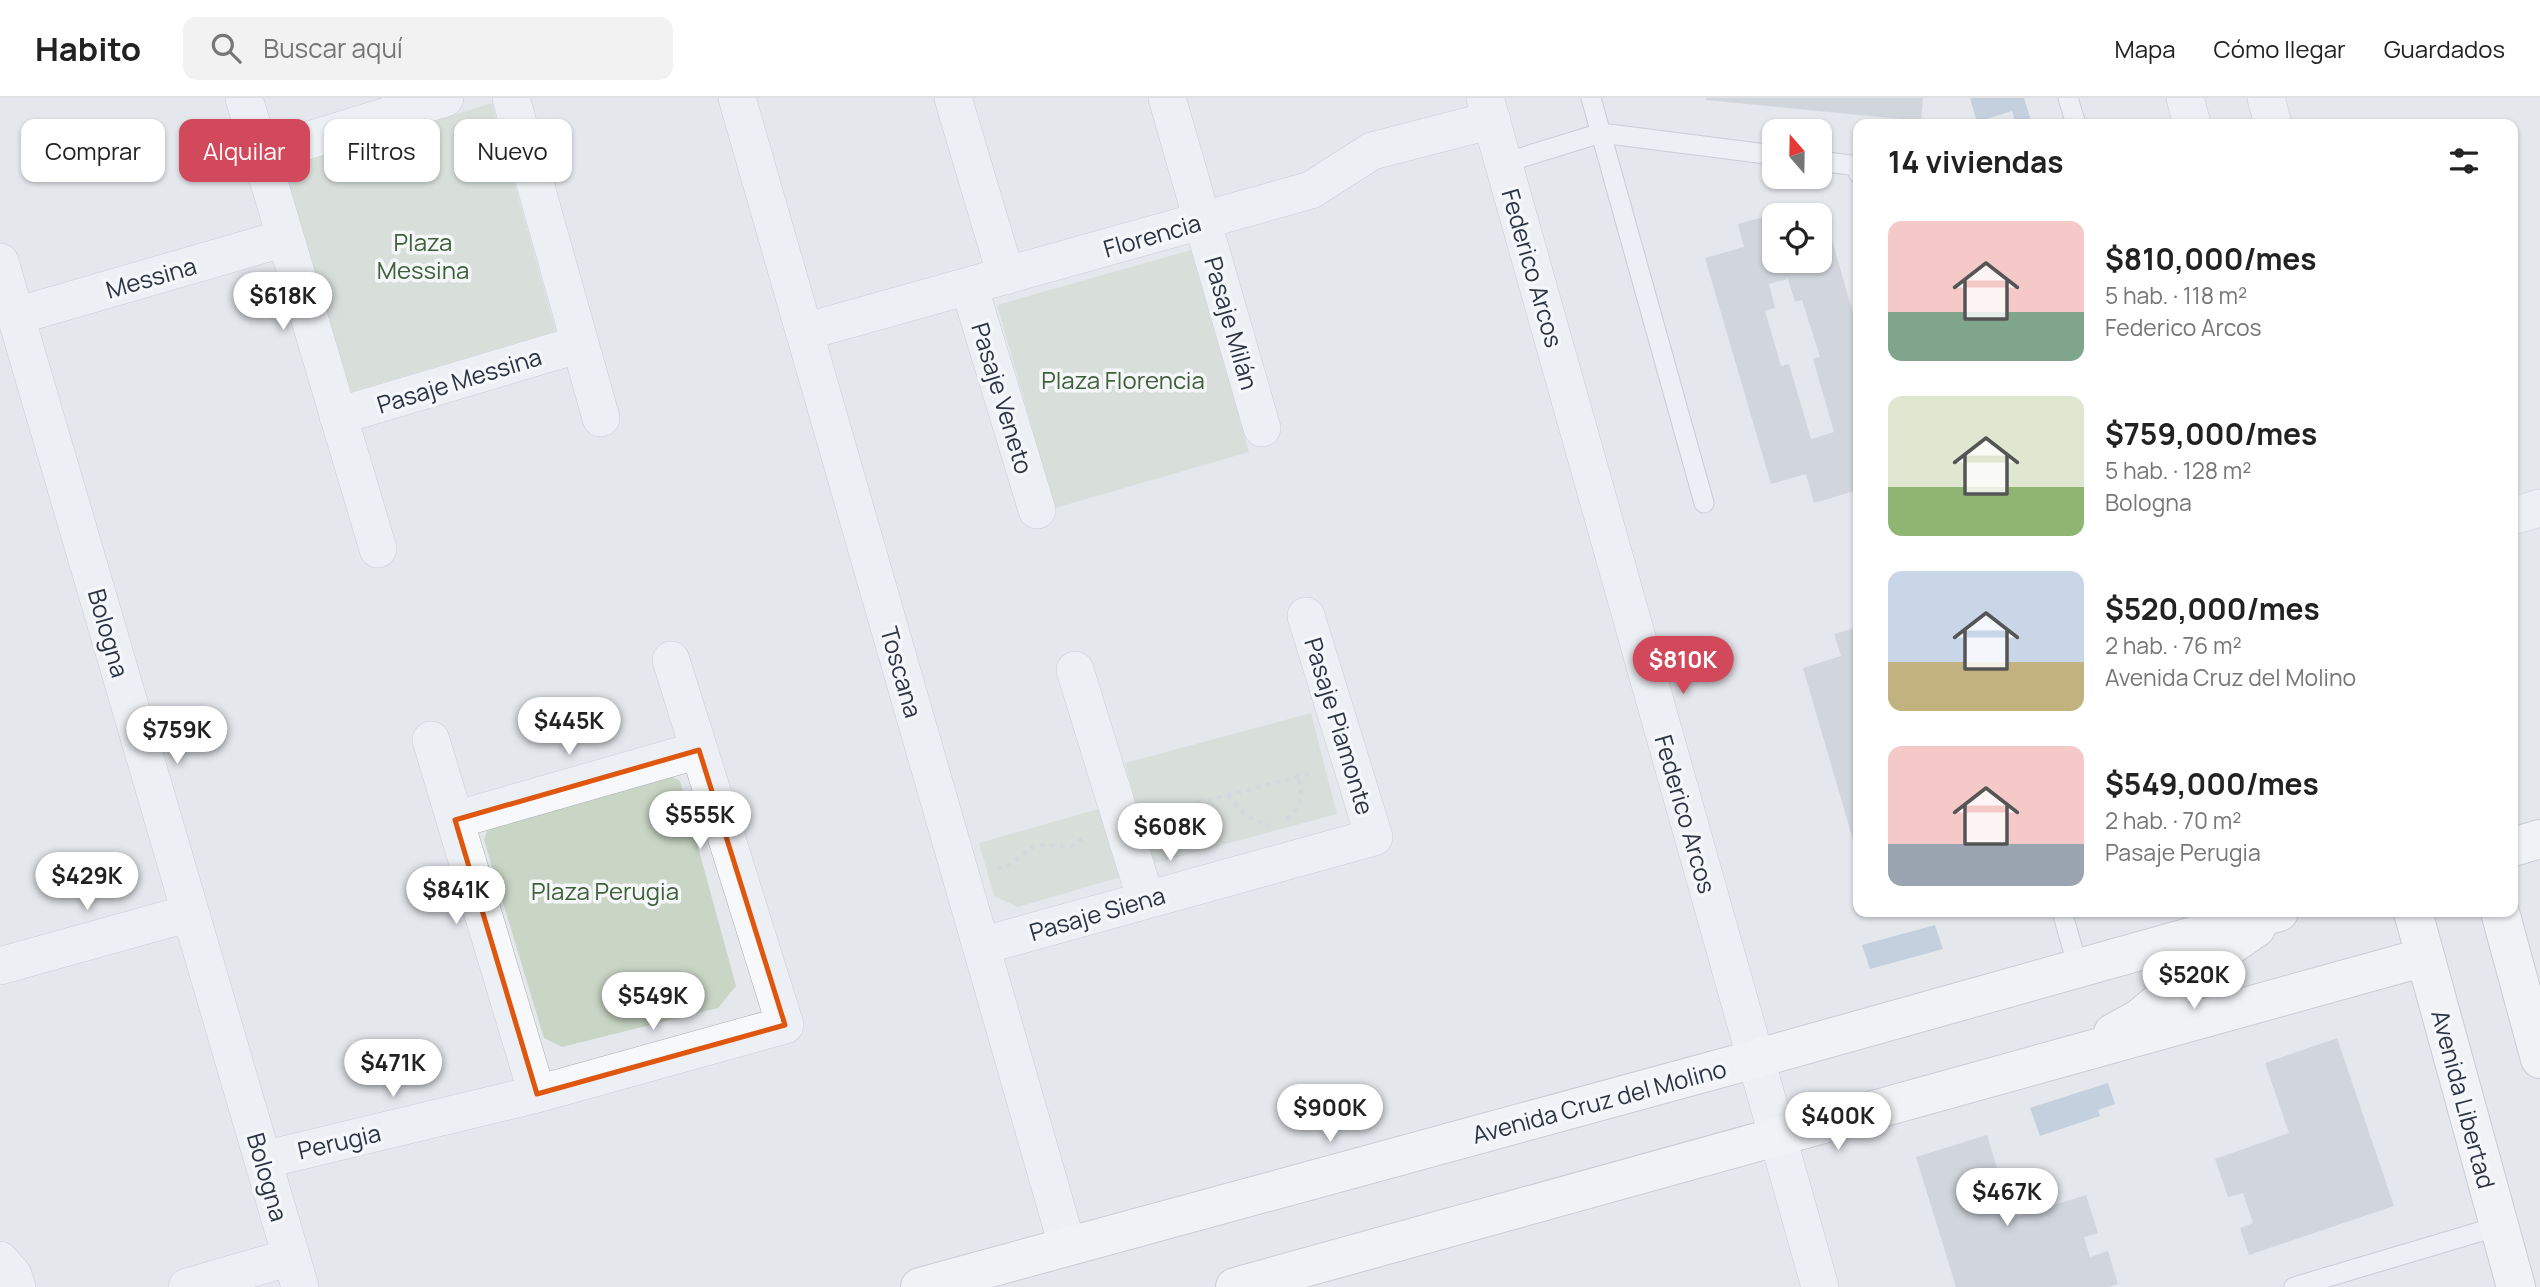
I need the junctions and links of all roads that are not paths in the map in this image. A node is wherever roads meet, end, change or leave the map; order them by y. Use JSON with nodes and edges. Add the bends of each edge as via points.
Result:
{"nodes":[{"id":1,"x":244,"y":98,"type":"edge"},
{"id":2,"x":445,"y":98,"type":"edge"},
{"id":3,"x":511,"y":98,"type":"edge"},
{"id":4,"x":737,"y":98,"type":"edge"},
{"id":5,"x":953,"y":98,"type":"edge"},
{"id":6,"x":1167,"y":98,"type":"edge"},
{"id":7,"x":1591,"y":98,"type":"edge"},
{"id":8,"x":2068,"y":98,"type":"edge"},
{"id":9,"x":2185,"y":98,"type":"edge"},
{"id":10,"x":2266,"y":98,"type":"edge"},
{"id":11,"x":1488,"y":109,"type":"edge"},
{"id":12,"x":250,"y":119,"type":"edge"},
{"id":13,"x":2074,"y":119,"type":"edge"},
{"id":14,"x":2191,"y":119,"type":"edge"},
{"id":15,"x":2272,"y":119,"type":"edge"},
{"id":16,"x":1601,"y":133,"type":"junction"},
{"id":17,"x":310,"y":140,"type":"edge"},
{"id":18,"x":1762,"y":153,"type":"edge"},
{"id":19,"x":1504,"y":163,"type":"junction"},
{"id":20,"x":1832,"y":163,"type":"edge"},
{"id":21,"x":1853,"y":165,"type":"edge"},
{"id":22,"x":269,"y":182,"type":"edge"},
{"id":23,"x":1202,"y":220,"type":"junction"},
{"id":24,"x":285,"y":238,"type":"junction"},
{"id":25,"x":0,"y":262,"type":"edge"},
{"id":26,"x":1006,"y":276,"type":"junction"},
{"id":27,"x":969,"y":286,"type":"junction"},
{"id":28,"x":16,"y":316,"type":"junction"},
{"id":29,"x":804,"y":332,"type":"junction"},
{"id":30,"x":580,"y":344,"type":"junction"},
{"id":31,"x":338,"y":416,"type":"junction"},
{"id":32,"x":601,"y":418,"type":"dead end"},
{"id":33,"x":1262,"y":428,"type":"dead end"},
{"id":34,"x":1704,"y":503,"type":"dead end"},
{"id":35,"x":2540,"y":508,"type":"edge"},
{"id":36,"x":1037,"y":510,"type":"dead end"},
{"id":37,"x":2518,"y":515,"type":"edge"},
{"id":38,"x":378,"y":549,"type":"dead end"},
{"id":39,"x":1306,"y":616,"type":"dead end"},
{"id":40,"x":671,"y":660,"type":"dead end"},
{"id":41,"x":1075,"y":670,"type":"dead end"},
{"id":42,"x":431,"y":740,"type":"dead end"},
{"id":43,"x":699,"y":750,"type":"junction"},
{"id":44,"x":455,"y":820,"type":"junction"},
{"id":45,"x":1374,"y":837,"type":"joint"},
{"id":46,"x":2540,"y":839,"type":"edge"},
{"id":47,"x":2518,"y":846,"type":"edge"},
{"id":48,"x":1146,"y":900,"type":"junction"},
{"id":49,"x":190,"y":913,"type":"junction"},
{"id":50,"x":2063,"y":917,"type":"edge"},
{"id":51,"x":2260,"y":917,"type":"edge"},
{"id":52,"x":2271,"y":917,"type":"edge"},
{"id":53,"x":2414,"y":917,"type":"edge"},
{"id":54,"x":2501,"y":917,"type":"edge"},
{"id":55,"x":981,"y":946,"type":"junction"},
{"id":56,"x":2425,"y":957,"type":"junction"},
{"id":57,"x":0,"y":966,"type":"edge"},
{"id":58,"x":2078,"y":967,"type":"junction"},
{"id":59,"x":2075,"y":1055,"type":"junction"},
{"id":60,"x":1755,"y":1059,"type":"junction"},
{"id":61,"x":2540,"y":1059,"type":"edge"},
{"id":62,"x":537,"y":1094,"type":"junction"},
{"id":63,"x":1778,"y":1138,"type":"junction"},
{"id":64,"x":263,"y":1160,"type":"junction"},
{"id":65,"x":2499,"y":1226,"type":"junction"},
{"id":66,"x":1067,"y":1245,"type":"junction"},
{"id":67,"x":0,"y":1260,"type":"edge"},
{"id":68,"x":295,"y":1272,"type":"edge"},
{"id":69,"x":1283,"y":1281,"type":"edge"},
{"id":70,"x":17,"y":1287,"type":"edge"},
{"id":71,"x":187,"y":1287,"type":"edge"},
{"id":72,"x":920,"y":1287,"type":"edge"},
{"id":73,"x":1235,"y":1287,"type":"edge"},
{"id":74,"x":1820,"y":1287,"type":"edge"},
{"id":75,"x":2294,"y":1287,"type":"edge"},
{"id":76,"x":2516,"y":1287,"type":"edge"}],
"edges":[{"from":1,"to":12,"type":"street"},
{"from":2,"to":17,"type":"street"},
{"from":3,"to":30,"type":"street"},
{"from":4,"to":29,"type":"street","name":"Toscana"},
{"from":5,"to":26,"type":"street"},
{"from":6,"to":23,"type":"street","name":"Pasaje Milán"},
{"from":7,"to":16,"type":"lane"},
{"from":8,"to":13,"type":"lane"},
{"from":9,"to":14,"type":"street"},
{"from":10,"to":15,"type":"street"},
{"from":11,"to":19,"type":"street","name":"Federico Arcos"},
{"from":11,"to":23,"type":"street","name":"Florencia","via":[[1372,151],[1311,190]]},
{"from":16,"to":18,"type":"lane"},
{"from":16,"to":19,"type":"lane"},
{"from":16,"to":34,"type":"lane"},
{"from":19,"to":60,"type":"street","name":"Federico Arcos"},
{"from":20,"to":21,"type":"lane"},
{"from":22,"to":24,"type":"street"},
{"from":23,"to":26,"type":"street","name":"Florencia"},
{"from":23,"to":33,"type":"street","name":"Pasaje Milán"},
{"from":24,"to":28,"type":"street","name":"Messina"},
{"from":24,"to":31,"type":"street"},
{"from":25,"to":28,"type":"street","name":"Bologna"},
{"from":26,"to":27,"type":"street","name":"Florencia"},
{"from":27,"to":29,"type":"street","name":"Florencia"},
{"from":27,"to":36,"type":"street","name":"Pasaje Veneto"},
{"from":28,"to":49,"type":"street","name":"Bologna"},
{"from":29,"to":55,"type":"street","name":"Toscana"},
{"from":30,"to":31,"type":"street","name":"Pasaje Messina"},
{"from":30,"to":32,"type":"street"},
{"from":31,"to":38,"type":"street"},
{"from":35,"to":37,"type":"street"},
{"from":39,"to":45,"type":"street","name":"Pasaje Piamonte"},
{"from":40,"to":43,"type":"street"},
{"from":41,"to":48,"type":"street"},
{"from":42,"to":44,"type":"street"},
{"from":43,"to":44,"type":"street"},
{"from":43,"to":62,"type":"street","name":"Perugia","via":[[785,1025]]},
{"from":44,"to":62,"type":"street"},
{"from":45,"to":48,"type":"street","name":"Pasaje Siena"},
{"from":46,"to":47,"type":"street"},
{"from":48,"to":55,"type":"street","name":"Pasaje Siena"},
{"from":49,"to":57,"type":"street"},
{"from":49,"to":64,"type":"street","name":"Bologna"},
{"from":50,"to":58,"type":"lane"},
{"from":51,"to":58,"type":"street","name":"Avenida Cruz del Molino"},
{"from":52,"to":59,"type":"street","name":"Avenida Cruz del Molino","via":[[2204,964],[2140,1018]]},
{"from":53,"to":56,"type":"street","name":"Avenida Libertad"},
{"from":54,"to":61,"type":"street"},
{"from":55,"to":66,"type":"street","name":"Toscana"},
{"from":56,"to":59,"type":"street","name":"Avenida Cruz del Molino"},
{"from":56,"to":65,"type":"street","name":"Avenida Libertad"},
{"from":58,"to":60,"type":"street","name":"Avenida Cruz del Molino"},
{"from":59,"to":63,"type":"street","name":"Avenida Cruz del Molino"},
{"from":60,"to":63,"type":"street","name":"Federico Arcos"},
{"from":60,"to":66,"type":"street","name":"Avenida Cruz del Molino"},
{"from":62,"to":64,"type":"street","name":"Perugia"},
{"from":63,"to":69,"type":"street","name":"Avenida Cruz del Molino"},
{"from":63,"to":74,"type":"street","name":"Federico Arcos"},
{"from":64,"to":68,"type":"street","name":"Bologna"},
{"from":65,"to":75,"type":"lane"},
{"from":65,"to":76,"type":"street","name":"Avenida Libertad"},
{"from":66,"to":72,"type":"street","name":"Avenida Cruz del Molino"},
{"from":67,"to":70,"type":"street"},
{"from":68,"to":71,"type":"street"},
{"from":69,"to":73,"type":"street","name":"Avenida Cruz del Molino"}]}
